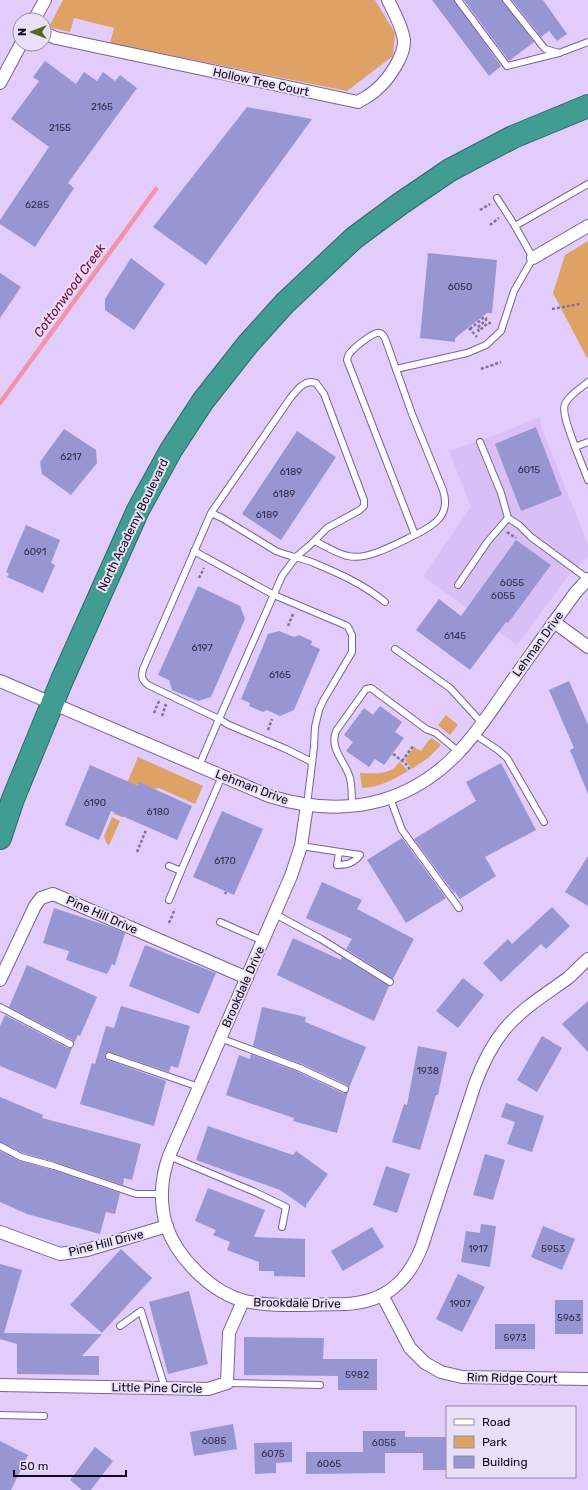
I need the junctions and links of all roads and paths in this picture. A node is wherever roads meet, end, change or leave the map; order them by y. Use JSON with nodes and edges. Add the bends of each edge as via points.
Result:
{"nodes":[{"id":1,"x":45,"y":0,"type":"edge"},
{"id":2,"x":388,"y":0,"type":"edge"},
{"id":3,"x":458,"y":0,"type":"edge"},
{"id":4,"x":506,"y":0,"type":"edge"},
{"id":5,"x":38,"y":12,"type":"edge"},
{"id":6,"x":52,"y":36,"type":"edge"},
{"id":7,"x":588,"y":42,"type":"edge"},
{"id":8,"x":17,"y":52,"type":"edge"},
{"id":9,"x":560,"y":52,"type":"junction"},
{"id":10,"x":0,"y":83,"type":"edge"},
{"id":11,"x":588,"y":106,"type":"edge"},
{"id":12,"x":588,"y":184,"type":"edge"},
{"id":13,"x":497,"y":198,"type":"dead end"},
{"id":14,"x":516,"y":226,"type":"junction"},
{"id":15,"x":588,"y":226,"type":"edge"},
{"id":16,"x":533,"y":258,"type":"junction"},
{"id":17,"x":580,"y":304,"type":"dead end"},
{"id":18,"x":552,"y":309,"type":"dead end"},
{"id":19,"x":491,"y":323,"type":"dead end"},
{"id":20,"x":477,"y":337,"type":"dead end"},
{"id":21,"x":501,"y":362,"type":"dead end"},
{"id":22,"x":396,"y":369,"type":"junction"},
{"id":23,"x":481,"y":369,"type":"dead end"},
{"id":24,"x":588,"y":382,"type":"edge"},
{"id":25,"x":480,"y":442,"type":"dead end"},
{"id":26,"x":588,"y":442,"type":"edge"},
{"id":27,"x":575,"y":447,"type":"junction"},
{"id":28,"x":588,"y":480,"type":"edge"},
{"id":29,"x":210,"y":513,"type":"junction"},
{"id":30,"x":508,"y":518,"type":"junction"},
{"id":31,"x":415,"y":535,"type":"junction"},
{"id":32,"x":315,"y":541,"type":"junction"},
{"id":33,"x":194,"y":551,"type":"junction"},
{"id":34,"x":296,"y":557,"type":"junction"},
{"id":35,"x":588,"y":579,"type":"edge"},
{"id":36,"x":458,"y":585,"type":"dead end"},
{"id":37,"x":274,"y":595,"type":"junction"},
{"id":38,"x":385,"y":602,"type":"dead end"},
{"id":39,"x":554,"y":622,"type":"junction"},
{"id":40,"x":588,"y":647,"type":"edge"},
{"id":41,"x":395,"y":649,"type":"dead end"},
{"id":42,"x":0,"y":681,"type":"edge"},
{"id":43,"x":52,"y":703,"type":"junction"},
{"id":44,"x":219,"y":720,"type":"junction"},
{"id":45,"x":482,"y":723,"type":"junction"},
{"id":46,"x":474,"y":734,"type":"junction"},
{"id":47,"x":414,"y":745,"type":"dead end"},
{"id":48,"x":459,"y":752,"type":"junction"},
{"id":49,"x":393,"y":754,"type":"dead end"},
{"id":50,"x":402,"y":761,"type":"junction"},
{"id":51,"x":312,"y":762,"type":"junction"},
{"id":52,"x":199,"y":766,"type":"junction"},
{"id":53,"x":411,"y":771,"type":"dead end"},
{"id":54,"x":222,"y":776,"type":"junction"},
{"id":55,"x":390,"y":798,"type":"junction"},
{"id":56,"x":13,"y":800,"type":"junction"},
{"id":57,"x":307,"y":805,"type":"junction"},
{"id":58,"x":352,"y":806,"type":"junction"},
{"id":59,"x":0,"y":821,"type":"edge"},
{"id":60,"x":544,"y":822,"type":"dead end"},
{"id":61,"x":146,"y":830,"type":"dead end"},
{"id":62,"x":0,"y":838,"type":"edge"},
{"id":63,"x":301,"y":846,"type":"junction"},
{"id":64,"x":137,"y":852,"type":"dead end"},
{"id":65,"x":339,"y":852,"type":"dead end"},
{"id":66,"x":169,"y":866,"type":"dead end"},
{"id":67,"x":181,"y":871,"type":"junction"},
{"id":68,"x":169,"y":900,"type":"dead end"},
{"id":69,"x":178,"y":903,"type":"dead end"},
{"id":70,"x":459,"y":908,"type":"dead end"},
{"id":71,"x":275,"y":914,"type":"junction"},
{"id":72,"x":220,"y":922,"type":"dead end"},
{"id":73,"x":169,"y":923,"type":"dead end"},
{"id":74,"x":263,"y":941,"type":"junction"},
{"id":75,"x":588,"y":959,"type":"edge"},
{"id":76,"x":247,"y":978,"type":"junction"},
{"id":77,"x":0,"y":980,"type":"edge"},
{"id":78,"x":390,"y":982,"type":"dead end"},
{"id":79,"x":0,"y":1007,"type":"edge"},
{"id":80,"x":220,"y":1038,"type":"junction"},
{"id":81,"x":70,"y":1044,"type":"dead end"},
{"id":82,"x":109,"y":1056,"type":"dead end"},
{"id":83,"x":199,"y":1087,"type":"junction"},
{"id":84,"x":345,"y":1089,"type":"dead end"},
{"id":85,"x":0,"y":1146,"type":"edge"},
{"id":86,"x":168,"y":1156,"type":"junction"},
{"id":87,"x":162,"y":1194,"type":"junction"},
{"id":88,"x":167,"y":1226,"type":"junction"},
{"id":89,"x":282,"y":1227,"type":"dead end"},
{"id":90,"x":0,"y":1232,"type":"edge"},
{"id":91,"x":382,"y":1295,"type":"junction"},
{"id":92,"x":243,"y":1301,"type":"junction"},
{"id":93,"x":120,"y":1326,"type":"dead end"},
{"id":94,"x":588,"y":1379,"type":"edge"},
{"id":95,"x":227,"y":1383,"type":"junction"},
{"id":96,"x":0,"y":1385,"type":"edge"},
{"id":97,"x":320,"y":1386,"type":"dead end"},
{"id":98,"x":164,"y":1388,"type":"junction"},
{"id":99,"x":0,"y":1415,"type":"edge"},
{"id":100,"x":44,"y":1416,"type":"dead end"}],
"edges":[{"from":1,"to":5,"type":"street"},
{"from":2,"to":6,"type":"street","name":"Hollow Tree Court","via":[[404,40],[403,49],[388,76],[376,90],[358,102]]},
{"from":3,"to":9,"type":"lane","via":[[506,66]]},
{"from":4,"to":9,"type":"lane","via":[[545,49]]},
{"from":7,"to":9,"type":"lane"},
{"from":8,"to":10,"type":"street"},
{"from":11,"to":43,"type":"highway","name":"North Academy Boulevard","via":[[506,140],[450,170],[406,200],[354,238],[285,303],[253,338],[203,401],[171,450],[138,510]]},
{"from":12,"to":14,"type":"lane"},
{"from":13,"to":14,"type":"lane"},
{"from":14,"to":16,"type":"lane"},
{"from":15,"to":16,"type":"street"},
{"from":16,"to":22,"type":"lane","via":[[514,291],[501,331],[493,340],[467,354]]},
{"from":17,"to":18,"type":"path"},
{"from":19,"to":20,"type":"path","via":[[479,331],[477,328],[486,320],[483,318],[469,328]]},
{"from":21,"to":23,"type":"path"},
{"from":22,"to":31,"type":"lane","via":[[445,498],[445,508],[438,521]]},
{"from":22,"to":31,"type":"lane","via":[[380,333],[373,334],[352,350],[348,358]]},
{"from":24,"to":27,"type":"lane","via":[[564,406]]},
{"from":25,"to":30,"type":"lane","via":[[501,493]]},
{"from":26,"to":27,"type":"lane"},
{"from":27,"to":28,"type":"lane"},
{"from":29,"to":32,"type":"lane","via":[[291,397],[303,385],[314,382],[324,394],[364,500],[362,508],[332,524]]},
{"from":29,"to":33,"type":"lane"},
{"from":29,"to":34,"type":"lane","via":[[276,551]]},
{"from":30,"to":35,"type":"lane"},
{"from":30,"to":36,"type":"lane","via":[[488,541]]},
{"from":31,"to":32,"type":"lane","via":[[358,557],[344,555]]},
{"from":32,"to":34,"type":"lane"},
{"from":33,"to":37,"type":"lane"},
{"from":33,"to":44,"type":"lane","via":[[143,669],[142,678],[148,685]]},
{"from":34,"to":37,"type":"lane","via":[[282,576]]},
{"from":34,"to":38,"type":"lane","via":[[353,580]]},
{"from":35,"to":39,"type":"street","name":"Lehman Drive"},
{"from":37,"to":44,"type":"lane"},
{"from":37,"to":51,"type":"lane","via":[[345,625],[352,635],[351,655],[319,710]]},
{"from":39,"to":40,"type":"street"},
{"from":39,"to":45,"type":"street","name":"Lehman Drive"},
{"from":41,"to":45,"type":"lane","via":[[450,688]]},
{"from":42,"to":43,"type":"street","name":"Lehman Drive"},
{"from":43,"to":52,"type":"street","name":"Lehman Drive"},
{"from":43,"to":56,"type":"highway","name":"North Academy Boulevard"},
{"from":44,"to":51,"type":"lane"},
{"from":44,"to":52,"type":"lane"},
{"from":45,"to":46,"type":"street","name":"Lehman Drive"},
{"from":46,"to":48,"type":"street","name":"Lehman Drive"},
{"from":46,"to":60,"type":"lane","via":[[507,758]]},
{"from":47,"to":50,"type":"path"},
{"from":48,"to":55,"type":"street","name":"Lehman Drive","via":[[428,779]]},
{"from":48,"to":58,"type":"lane","via":[[436,732],[426,729],[371,688],[366,689],[334,737],[336,750],[350,779]]},
{"from":49,"to":50,"type":"path"},
{"from":50,"to":53,"type":"path"},
{"from":51,"to":57,"type":"lane"},
{"from":52,"to":54,"type":"street","name":"Lehman Drive"},
{"from":54,"to":57,"type":"street","name":"Lehman Drive","via":[[269,796]]},
{"from":54,"to":67,"type":"lane"},
{"from":55,"to":58,"type":"street","name":"Lehman Drive","via":[[372,804]]},
{"from":55,"to":70,"type":"lane","via":[[402,830]]},
{"from":56,"to":59,"type":"highway","name":"North Academy Boulevard"},
{"from":56,"to":62,"type":"highway","name":"North Academy Boulevard"},
{"from":57,"to":58,"type":"street","name":"Lehman Drive"},
{"from":57,"to":63,"type":"street","name":"Brookdale Drive"},
{"from":61,"to":64,"type":"path"},
{"from":63,"to":65,"type":"lane"},
{"from":63,"to":71,"type":"street","name":"Brookdale Drive"},
{"from":66,"to":67,"type":"lane"},
{"from":67,"to":68,"type":"lane"},
{"from":69,"to":73,"type":"path"},
{"from":71,"to":74,"type":"street","name":"Brookdale Drive"},
{"from":71,"to":78,"type":"lane"},
{"from":72,"to":74,"type":"lane"},
{"from":74,"to":76,"type":"street","name":"Brookdale Drive"},
{"from":75,"to":91,"type":"street","name":"Brookdale Drive","via":[[518,1015],[497,1039],[478,1078],[418,1257],[407,1275]]},
{"from":76,"to":77,"type":"street","name":"Pine Hill Drive","via":[[53,894],[42,898],[35,906]]},
{"from":76,"to":80,"type":"street","name":"Brookdale Drive"},
{"from":79,"to":81,"type":"lane"},
{"from":80,"to":83,"type":"street","name":"Brookdale Drive"},
{"from":80,"to":84,"type":"lane","via":[[300,1068]]},
{"from":82,"to":83,"type":"lane"},
{"from":83,"to":86,"type":"street","name":"Brookdale Drive"},
{"from":85,"to":87,"type":"lane","via":[[21,1157],[136,1194]]},
{"from":86,"to":87,"type":"street","name":"Brookdale Drive"},
{"from":86,"to":89,"type":"lane","via":[[286,1207]]},
{"from":87,"to":88,"type":"street","name":"Brookdale Drive"},
{"from":88,"to":90,"type":"street","name":"Pine Hill Drive","via":[[87,1250],[60,1254]]},
{"from":88,"to":92,"type":"street","name":"Brookdale Drive","via":[[188,1263],[203,1278],[223,1292]]},
{"from":91,"to":92,"type":"street","name":"Brookdale Drive","via":[[364,1302],[346,1304],[262,1304]]},
{"from":91,"to":94,"type":"street","name":"Rim Ridge Court","via":[[410,1348],[425,1363],[441,1372],[462,1377]]},
{"from":92,"to":95,"type":"street","via":[[229,1334]]},
{"from":93,"to":98,"type":"lane","via":[[141,1310]]},
{"from":95,"to":97,"type":"lane"},
{"from":95,"to":98,"type":"street","name":"Little Pine Circle","via":[[208,1389]]},
{"from":96,"to":98,"type":"street","name":"Little Pine Circle"},
{"from":99,"to":100,"type":"lane"}]}
